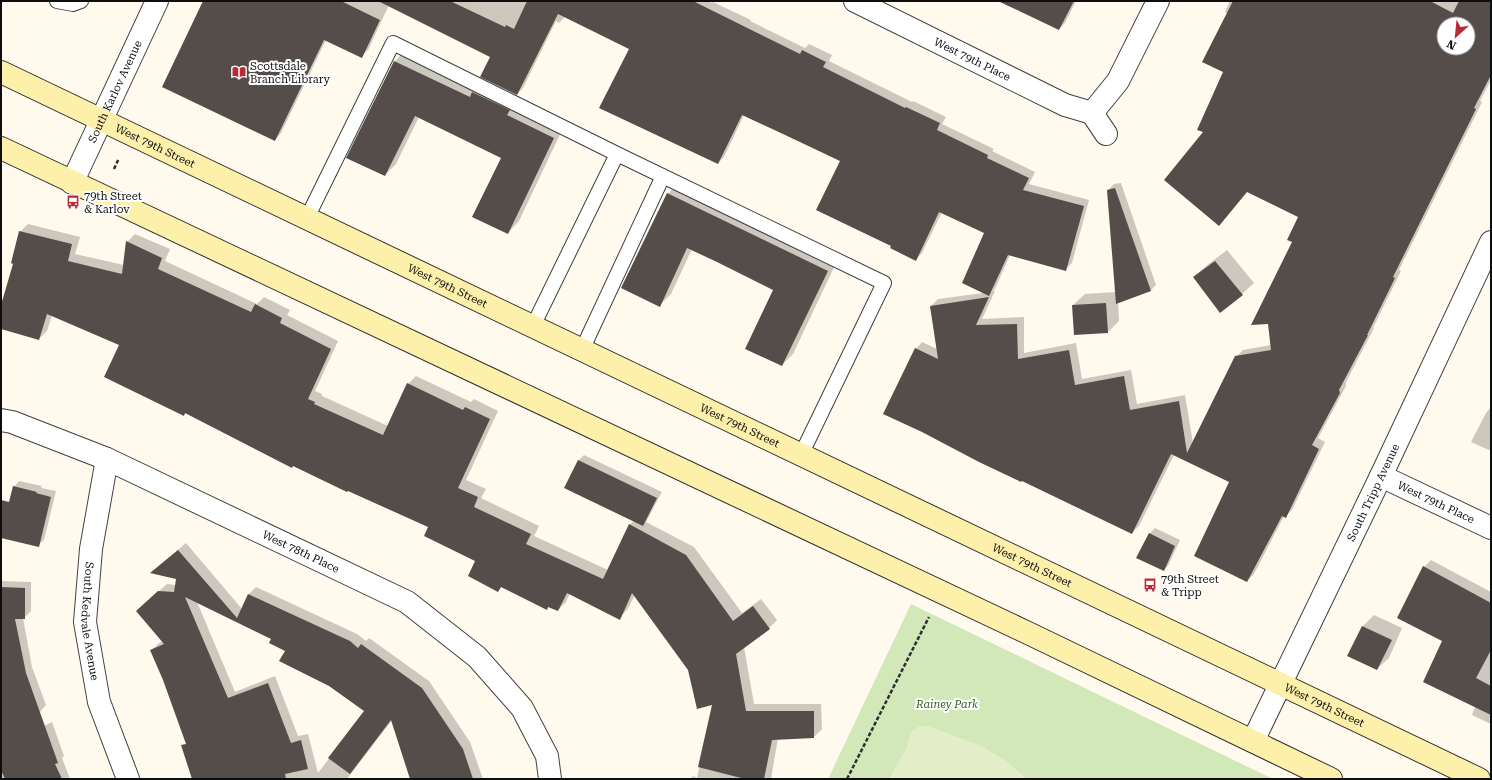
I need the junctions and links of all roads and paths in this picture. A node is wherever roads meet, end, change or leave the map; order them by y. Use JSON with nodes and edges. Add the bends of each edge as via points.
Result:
{"nodes":[{"id":1,"x":57,"y":1,"type":"edge"},
{"id":2,"x":81,"y":1,"type":"edge"},
{"id":3,"x":855,"y":1,"type":"edge"},
{"id":4,"x":1158,"y":1,"type":"edge"},
{"id":5,"x":155,"y":2,"type":"edge"},
{"id":6,"x":1,"y":72,"type":"edge"},
{"id":7,"x":1092,"y":113,"type":"junction"},
{"id":8,"x":101,"y":120,"type":"junction"},
{"id":9,"x":1106,"y":134,"type":"dead end"},
{"id":10,"x":1,"y":148,"type":"edge"},
{"id":11,"x":617,"y":154,"type":"junction"},
{"id":12,"x":663,"y":176,"type":"junction"},
{"id":13,"x":72,"y":182,"type":"junction"},
{"id":14,"x":307,"y":218,"type":"junction"},
{"id":15,"x":1491,"y":242,"type":"edge"},
{"id":16,"x":533,"y":326,"type":"junction"},
{"id":17,"x":582,"y":350,"type":"junction"},
{"id":18,"x":1,"y":420,"type":"edge"},
{"id":19,"x":801,"y":455,"type":"junction"},
{"id":20,"x":107,"y":459,"type":"junction"},
{"id":21,"x":1381,"y":476,"type":"junction"},
{"id":22,"x":1491,"y":528,"type":"edge"},
{"id":23,"x":929,"y":617,"type":"dead end"},
{"id":24,"x":1281,"y":684,"type":"junction"},
{"id":25,"x":1253,"y":741,"type":"junction"},
{"id":26,"x":128,"y":779,"type":"edge"},
{"id":27,"x":550,"y":779,"type":"edge"},
{"id":28,"x":847,"y":779,"type":"edge"},
{"id":29,"x":1330,"y":779,"type":"edge"},
{"id":30,"x":1479,"y":779,"type":"edge"}],
"edges":[{"from":1,"to":2,"type":"lane","via":[[73,4]]},
{"from":3,"to":7,"type":"street","name":"West 79th Place","via":[[1065,105]]},
{"from":4,"to":7,"type":"street","via":[[1118,81]]},
{"from":5,"to":8,"type":"street","name":"South Karlov Avenue"},
{"from":6,"to":8,"type":"main road","name":"West 79th Street"},
{"from":7,"to":9,"type":"street"},
{"from":8,"to":13,"type":"street","name":"South Karlov Avenue"},
{"from":8,"to":14,"type":"main road","name":"West 79th Street"},
{"from":10,"to":13,"type":"main road"},
{"from":11,"to":12,"type":"lane"},
{"from":11,"to":14,"type":"lane","via":[[392,43]]},
{"from":11,"to":16,"type":"lane"},
{"from":12,"to":17,"type":"lane"},
{"from":12,"to":19,"type":"lane","via":[[884,282]]},
{"from":13,"to":25,"type":"main road"},
{"from":14,"to":16,"type":"main road","name":"West 79th Street"},
{"from":15,"to":21,"type":"street","name":"South Tripp Avenue"},
{"from":16,"to":17,"type":"main road","name":"West 79th Street"},
{"from":17,"to":19,"type":"main road","name":"West 79th Street"},
{"from":18,"to":20,"type":"street","name":"West 78th Place"},
{"from":19,"to":24,"type":"main road","name":"West 79th Street"},
{"from":20,"to":26,"type":"street","name":"South Kedvale Avenue","via":[[91,549],[85,622],[99,702]]},
{"from":20,"to":27,"type":"street","name":"West 78th Place","via":[[407,602],[477,657],[522,708],[547,756]]},
{"from":21,"to":22,"type":"street","name":"West 79th Place"},
{"from":21,"to":24,"type":"street","name":"South Tripp Avenue"},
{"from":23,"to":28,"type":"path"},
{"from":24,"to":25,"type":"street","name":"South Tripp Avenue"},
{"from":24,"to":30,"type":"main road","name":"West 79th Street"},
{"from":25,"to":29,"type":"main road"}]}
